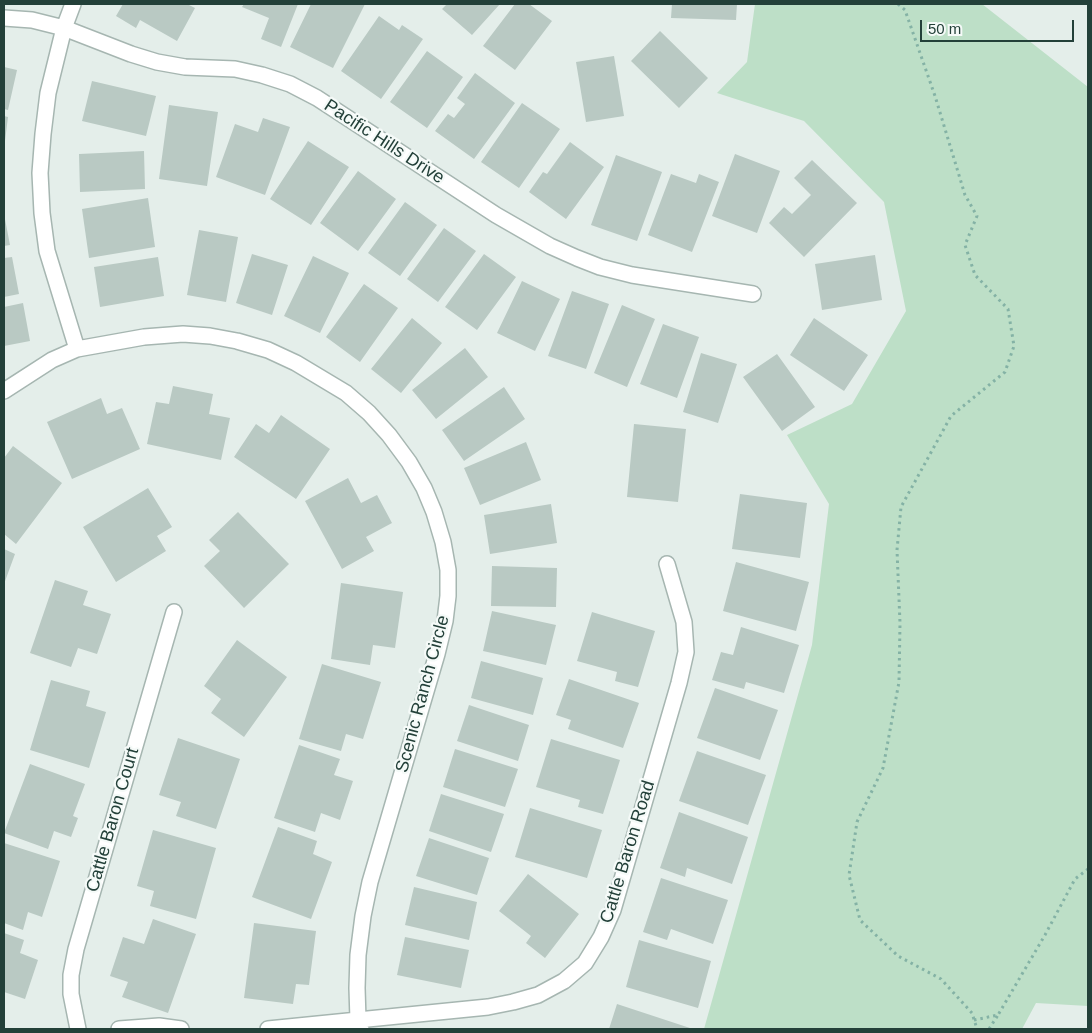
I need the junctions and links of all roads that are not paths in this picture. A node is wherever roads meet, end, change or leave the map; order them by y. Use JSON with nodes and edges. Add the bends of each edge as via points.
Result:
{"nodes":[{"id":1,"x":74,"y":4,"type":"edge"},
{"id":2,"x":4,"y":18,"type":"edge"},
{"id":3,"x":64,"y":28,"type":"junction"},
{"id":4,"x":754,"y":294,"type":"dead end"},
{"id":5,"x":77,"y":349,"type":"junction"},
{"id":6,"x":4,"y":392,"type":"edge"},
{"id":7,"x":667,"y":564,"type":"dead end"},
{"id":8,"x":174,"y":612,"type":"dead end"},
{"id":9,"x":359,"y":1024,"type":"edge"},
{"id":10,"x":78,"y":1029,"type":"edge"},
{"id":11,"x":119,"y":1029,"type":"edge"},
{"id":12,"x":181,"y":1029,"type":"edge"},
{"id":13,"x":268,"y":1029,"type":"edge"}],
"edges":[{"from":1,"to":3,"type":"street"},
{"from":2,"to":3,"type":"street","name":"Pacific Hills Drive","via":[[32,20]]},
{"from":3,"to":4,"type":"street","name":"Pacific Hills Drive","via":[[157,62],[186,68],[234,70],[290,84],[317,98],[525,232],[600,267]]},
{"from":3,"to":5,"type":"street","via":[[52,74],[40,173],[47,252]]},
{"from":5,"to":6,"type":"street","name":"Scenic Ranch Circle","via":[[52,360]]},
{"from":5,"to":9,"type":"street","name":"Scenic Ranch Circle","via":[[183,334],[237,341],[268,350],[321,376],[369,412],[409,462],[424,488],[443,542],[448,570],[445,621],[370,882],[358,955]]},
{"from":7,"to":9,"type":"street","name":"Cattle Baron Road","via":[[684,622],[686,652],[613,910],[585,963],[564,981],[538,995],[514,1002]]},
{"from":8,"to":10,"type":"street","name":"Cattle Baron Court","via":[[76,949],[70,994]]},
{"from":9,"to":13,"type":"street","name":"Cattle Baron Road"},
{"from":11,"to":12,"type":"street","via":[[159,1026]]}]}
